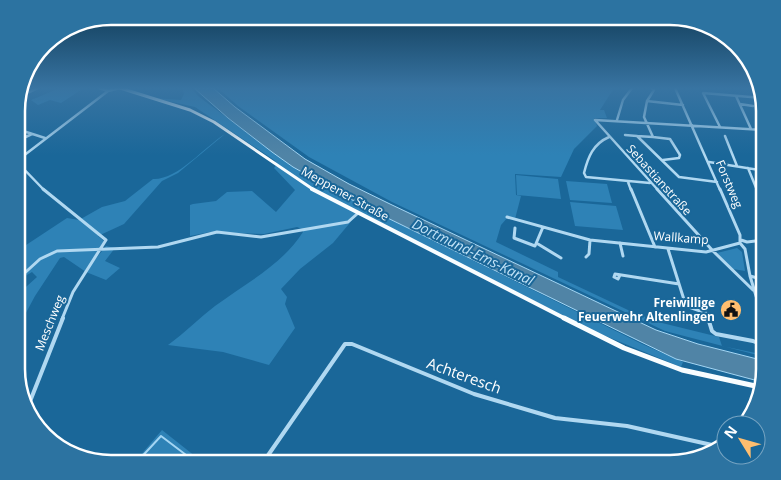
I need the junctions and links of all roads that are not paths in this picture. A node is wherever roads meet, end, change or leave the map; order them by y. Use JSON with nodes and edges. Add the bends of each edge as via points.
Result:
{"nodes":[{"id":1,"x":83,"y":110,"type":"edge"},
{"id":2,"x":191,"y":110,"type":"edge"},
{"id":3,"x":620,"y":110,"type":"edge"},
{"id":4,"x":647,"y":110,"type":"edge"},
{"id":5,"x":686,"y":110,"type":"edge"},
{"id":6,"x":712,"y":110,"type":"edge"},
{"id":7,"x":742,"y":110,"type":"edge"},
{"id":8,"x":617,"y":120,"type":"junction"},
{"id":9,"x":646,"y":121,"type":"junction"},
{"id":10,"x":692,"y":126,"type":"junction"},
{"id":11,"x":720,"y":127,"type":"junction"},
{"id":12,"x":751,"y":129,"type":"junction"},
{"id":13,"x":756,"y":129,"type":"edge"},
{"id":14,"x":25,"y":132,"type":"edge"},
{"id":15,"x":32,"y":134,"type":"junction"},
{"id":16,"x":625,"y":135,"type":"dead end"},
{"id":17,"x":637,"y":136,"type":"junction"},
{"id":18,"x":726,"y":136,"type":"dead end"},
{"id":19,"x":25,"y":137,"type":"edge"},
{"id":20,"x":609,"y":137,"type":"junction"},
{"id":21,"x":653,"y":137,"type":"junction"},
{"id":22,"x":46,"y":138,"type":"junction"},
{"id":23,"x":25,"y":154,"type":"edge"},
{"id":24,"x":662,"y":160,"type":"junction"},
{"id":25,"x":709,"y":162,"type":"junction"},
{"id":26,"x":737,"y":166,"type":"junction"},
{"id":27,"x":748,"y":168,"type":"junction"},
{"id":28,"x":756,"y":170,"type":"edge"},
{"id":29,"x":25,"y":171,"type":"edge"},
{"id":30,"x":628,"y":182,"type":"junction"},
{"id":31,"x":717,"y":182,"type":"junction"},
{"id":32,"x":650,"y":183,"type":"junction"},
{"id":33,"x":756,"y":188,"type":"edge"},
{"id":34,"x":357,"y":214,"type":"junction"},
{"id":35,"x":507,"y":217,"type":"dead end"},
{"id":36,"x":543,"y":227,"type":"junction"},
{"id":37,"x":515,"y":228,"type":"dead end"},
{"id":38,"x":590,"y":240,"type":"junction"},
{"id":39,"x":756,"y":241,"type":"edge"},
{"id":40,"x":741,"y":242,"type":"junction"},
{"id":41,"x":620,"y":243,"type":"junction"},
{"id":42,"x":538,"y":244,"type":"junction"},
{"id":43,"x":655,"y":247,"type":"junction"},
{"id":44,"x":103,"y":249,"type":"junction"},
{"id":45,"x":668,"y":249,"type":"junction"},
{"id":46,"x":713,"y":251,"type":"junction"},
{"id":47,"x":623,"y":256,"type":"dead end"},
{"id":48,"x":586,"y":257,"type":"dead end"},
{"id":49,"x":561,"y":258,"type":"dead end"},
{"id":50,"x":25,"y":273,"type":"edge"},
{"id":51,"x":620,"y":275,"type":"dead end"},
{"id":52,"x":750,"y":276,"type":"junction"},
{"id":53,"x":756,"y":278,"type":"edge"},
{"id":54,"x":679,"y":284,"type":"junction"},
{"id":55,"x":753,"y":290,"type":"junction"},
{"id":56,"x":756,"y":300,"type":"edge"},
{"id":57,"x":756,"y":342,"type":"edge"},
{"id":58,"x":754,"y":387,"type":"edge"},
{"id":59,"x":31,"y":400,"type":"edge"},
{"id":60,"x":711,"y":445,"type":"edge"},
{"id":61,"x":268,"y":455,"type":"edge"}],
"edges":[{"from":1,"to":22,"type":"street"},
{"from":2,"to":34,"type":"main road","name":"Meppener Straße","via":[[214,122],[306,186]]},
{"from":3,"to":8,"type":"street"},
{"from":4,"to":9,"type":"street"},
{"from":5,"to":10,"type":"street","name":"Forstweg"},
{"from":6,"to":11,"type":"street"},
{"from":7,"to":12,"type":"street"},
{"from":8,"to":9,"type":"street"},
{"from":8,"to":20,"type":"street","name":"Sebastianstraße","via":[[594,120]]},
{"from":9,"to":10,"type":"street"},
{"from":9,"to":21,"type":"street"},
{"from":10,"to":11,"type":"street"},
{"from":10,"to":25,"type":"street","name":"Forstweg"},
{"from":11,"to":12,"type":"street"},
{"from":12,"to":13,"type":"street"},
{"from":14,"to":15,"type":"street"},
{"from":15,"to":19,"type":"street"},
{"from":15,"to":22,"type":"street"},
{"from":16,"to":17,"type":"street"},
{"from":17,"to":21,"type":"street"},
{"from":17,"to":24,"type":"street"},
{"from":18,"to":26,"type":"street"},
{"from":20,"to":30,"type":"street","via":[[595,145],[584,174],[590,178]]},
{"from":20,"to":32,"type":"street","name":"Sebastianstraße"},
{"from":21,"to":24,"type":"street","via":[[670,139],[680,154],[679,158]]},
{"from":22,"to":23,"type":"street"},
{"from":24,"to":31,"type":"street","via":[[682,178]]},
{"from":25,"to":26,"type":"street"},
{"from":25,"to":31,"type":"street","name":"Forstweg"},
{"from":26,"to":27,"type":"street"},
{"from":27,"to":28,"type":"street"},
{"from":27,"to":33,"type":"street"},
{"from":29,"to":44,"type":"street","via":[[68,211],[104,238]]},
{"from":30,"to":32,"type":"street"},
{"from":30,"to":43,"type":"street"},
{"from":31,"to":40,"type":"street","name":"Forstweg"},
{"from":32,"to":46,"type":"street","name":"Sebastianstraße"},
{"from":34,"to":44,"type":"street","via":[[348,222],[262,236],[217,232],[158,247]]},
{"from":34,"to":58,"type":"main road","name":"Meppener Straße","via":[[636,354],[682,370]]},
{"from":35,"to":36,"type":"street","name":"Wallkamp"},
{"from":36,"to":38,"type":"street","name":"Wallkamp"},
{"from":36,"to":42,"type":"street"},
{"from":37,"to":42,"type":"street","via":[[514,238],[531,246]]},
{"from":38,"to":41,"type":"street","name":"Wallkamp"},
{"from":38,"to":48,"type":"street"},
{"from":39,"to":40,"type":"street","name":"Wallkamp"},
{"from":40,"to":46,"type":"street","name":"Wallkamp"},
{"from":40,"to":52,"type":"street","name":"Forstweg"},
{"from":41,"to":43,"type":"street","name":"Wallkamp"},
{"from":41,"to":47,"type":"street"},
{"from":42,"to":49,"type":"street"},
{"from":43,"to":45,"type":"street","name":"Wallkamp"},
{"from":44,"to":50,"type":"street","via":[[53,252]]},
{"from":44,"to":59,"type":"street","name":"Meschweg","via":[[73,292]]},
{"from":45,"to":46,"type":"street","name":"Wallkamp"},
{"from":45,"to":54,"type":"street"},
{"from":46,"to":55,"type":"street","name":"Forstweg"},
{"from":51,"to":54,"type":"street"},
{"from":52,"to":53,"type":"street"},
{"from":52,"to":55,"type":"street","name":"Forstweg"},
{"from":54,"to":57,"type":"street","via":[[686,306],[706,313],[714,332]]},
{"from":55,"to":56,"type":"street","name":"Forstweg"},
{"from":60,"to":61,"type":"street","name":"Achteresch","via":[[627,426],[555,418],[474,394],[352,344],[345,344]]}]}
